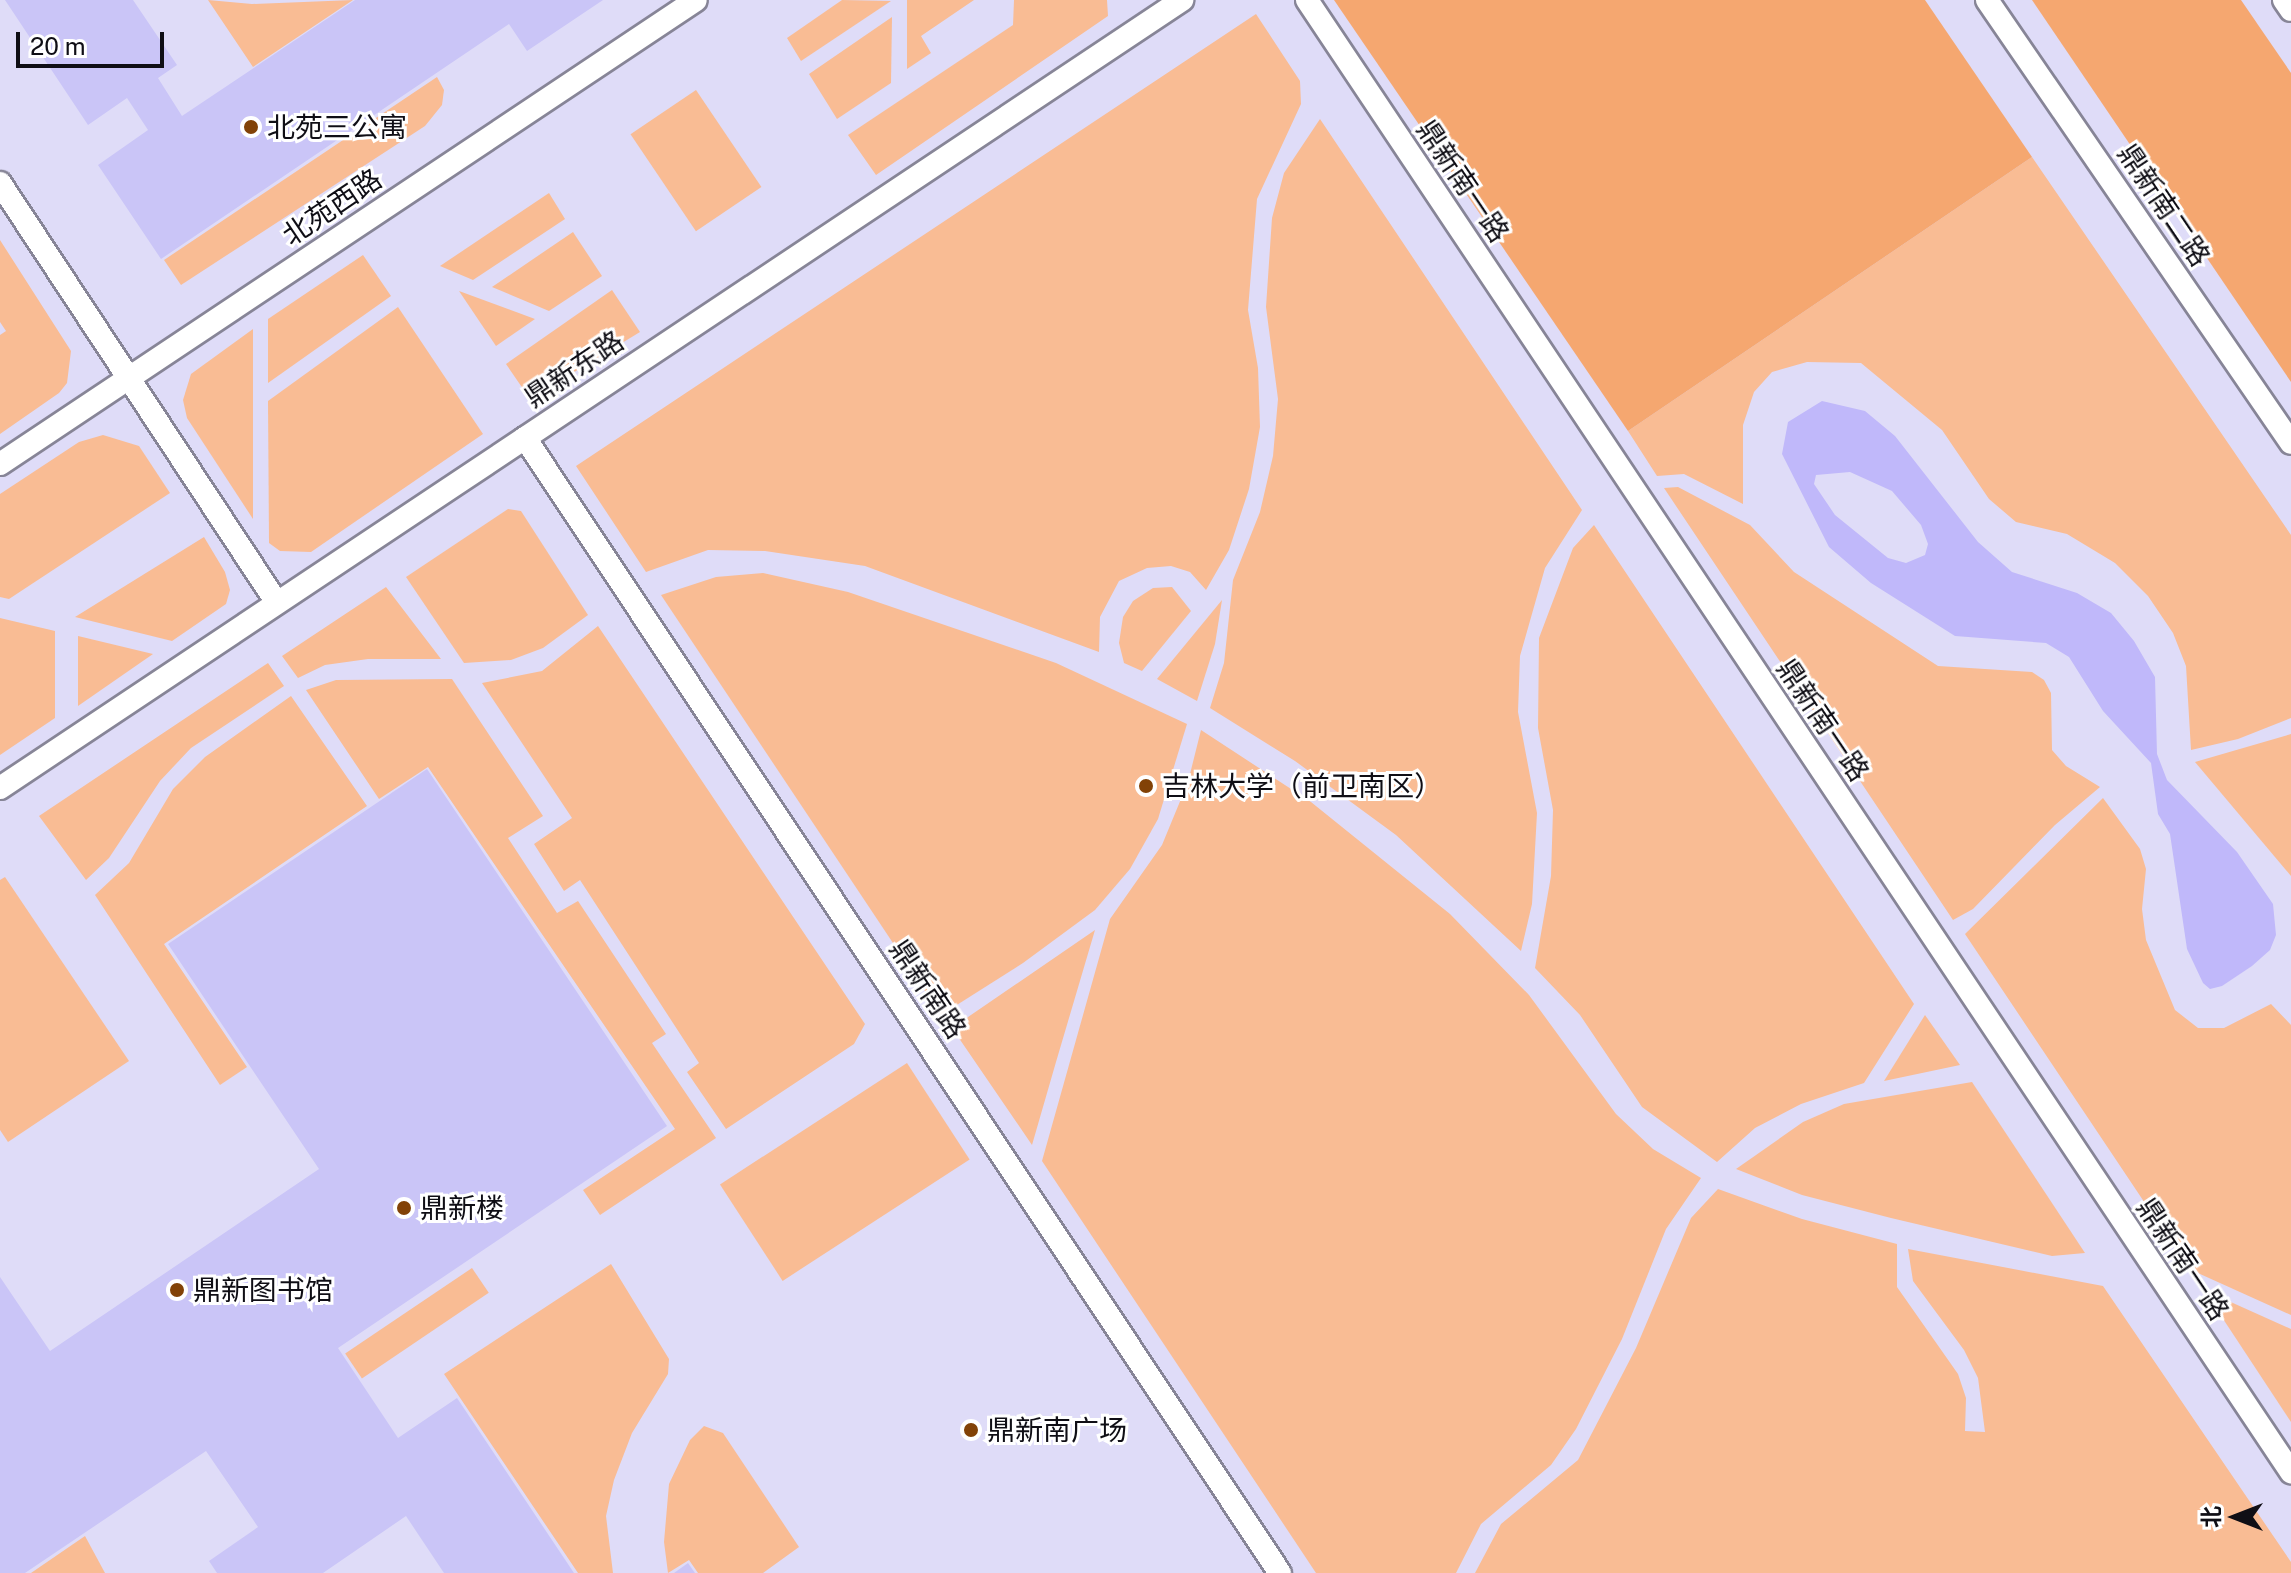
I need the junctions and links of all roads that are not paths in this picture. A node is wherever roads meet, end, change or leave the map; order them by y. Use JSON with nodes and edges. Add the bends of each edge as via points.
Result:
{"nodes":[{"id":1,"x":696,"y":0,"type":"edge"},
{"id":2,"x":1182,"y":0,"type":"edge"},
{"id":3,"x":1307,"y":0,"type":"edge"},
{"id":4,"x":1987,"y":0,"type":"edge"},
{"id":5,"x":2284,"y":0,"type":"edge"},
{"id":6,"x":2291,"y":10,"type":"edge"},
{"id":7,"x":0,"y":183,"type":"edge"},
{"id":8,"x":130,"y":377,"type":"junction"},
{"id":9,"x":525,"y":438,"type":"junction"},
{"id":10,"x":2291,"y":443,"type":"edge"},
{"id":11,"x":0,"y":464,"type":"edge"},
{"id":12,"x":277,"y":603,"type":"junction"},
{"id":13,"x":0,"y":788,"type":"edge"},
{"id":14,"x":2291,"y":1472,"type":"edge"},
{"id":15,"x":1280,"y":1573,"type":"edge"}],
"edges":[{"from":1,"to":8,"type":"lane","name":"北苑西路"},
{"from":2,"to":9,"type":"lane","name":"鼎新东路"},
{"from":3,"to":14,"type":"lane","name":"鼎新南一路"},
{"from":4,"to":10,"type":"lane","name":"鼎新南二路"},
{"from":5,"to":6,"type":"lane"},
{"from":7,"to":8,"type":"lane"},
{"from":8,"to":11,"type":"lane","name":"北苑西路"},
{"from":8,"to":12,"type":"lane"},
{"from":9,"to":12,"type":"lane","name":"鼎新东路"},
{"from":9,"to":15,"type":"lane","name":"鼎新南路"},
{"from":12,"to":13,"type":"lane","name":"鼎新东路"}]}
